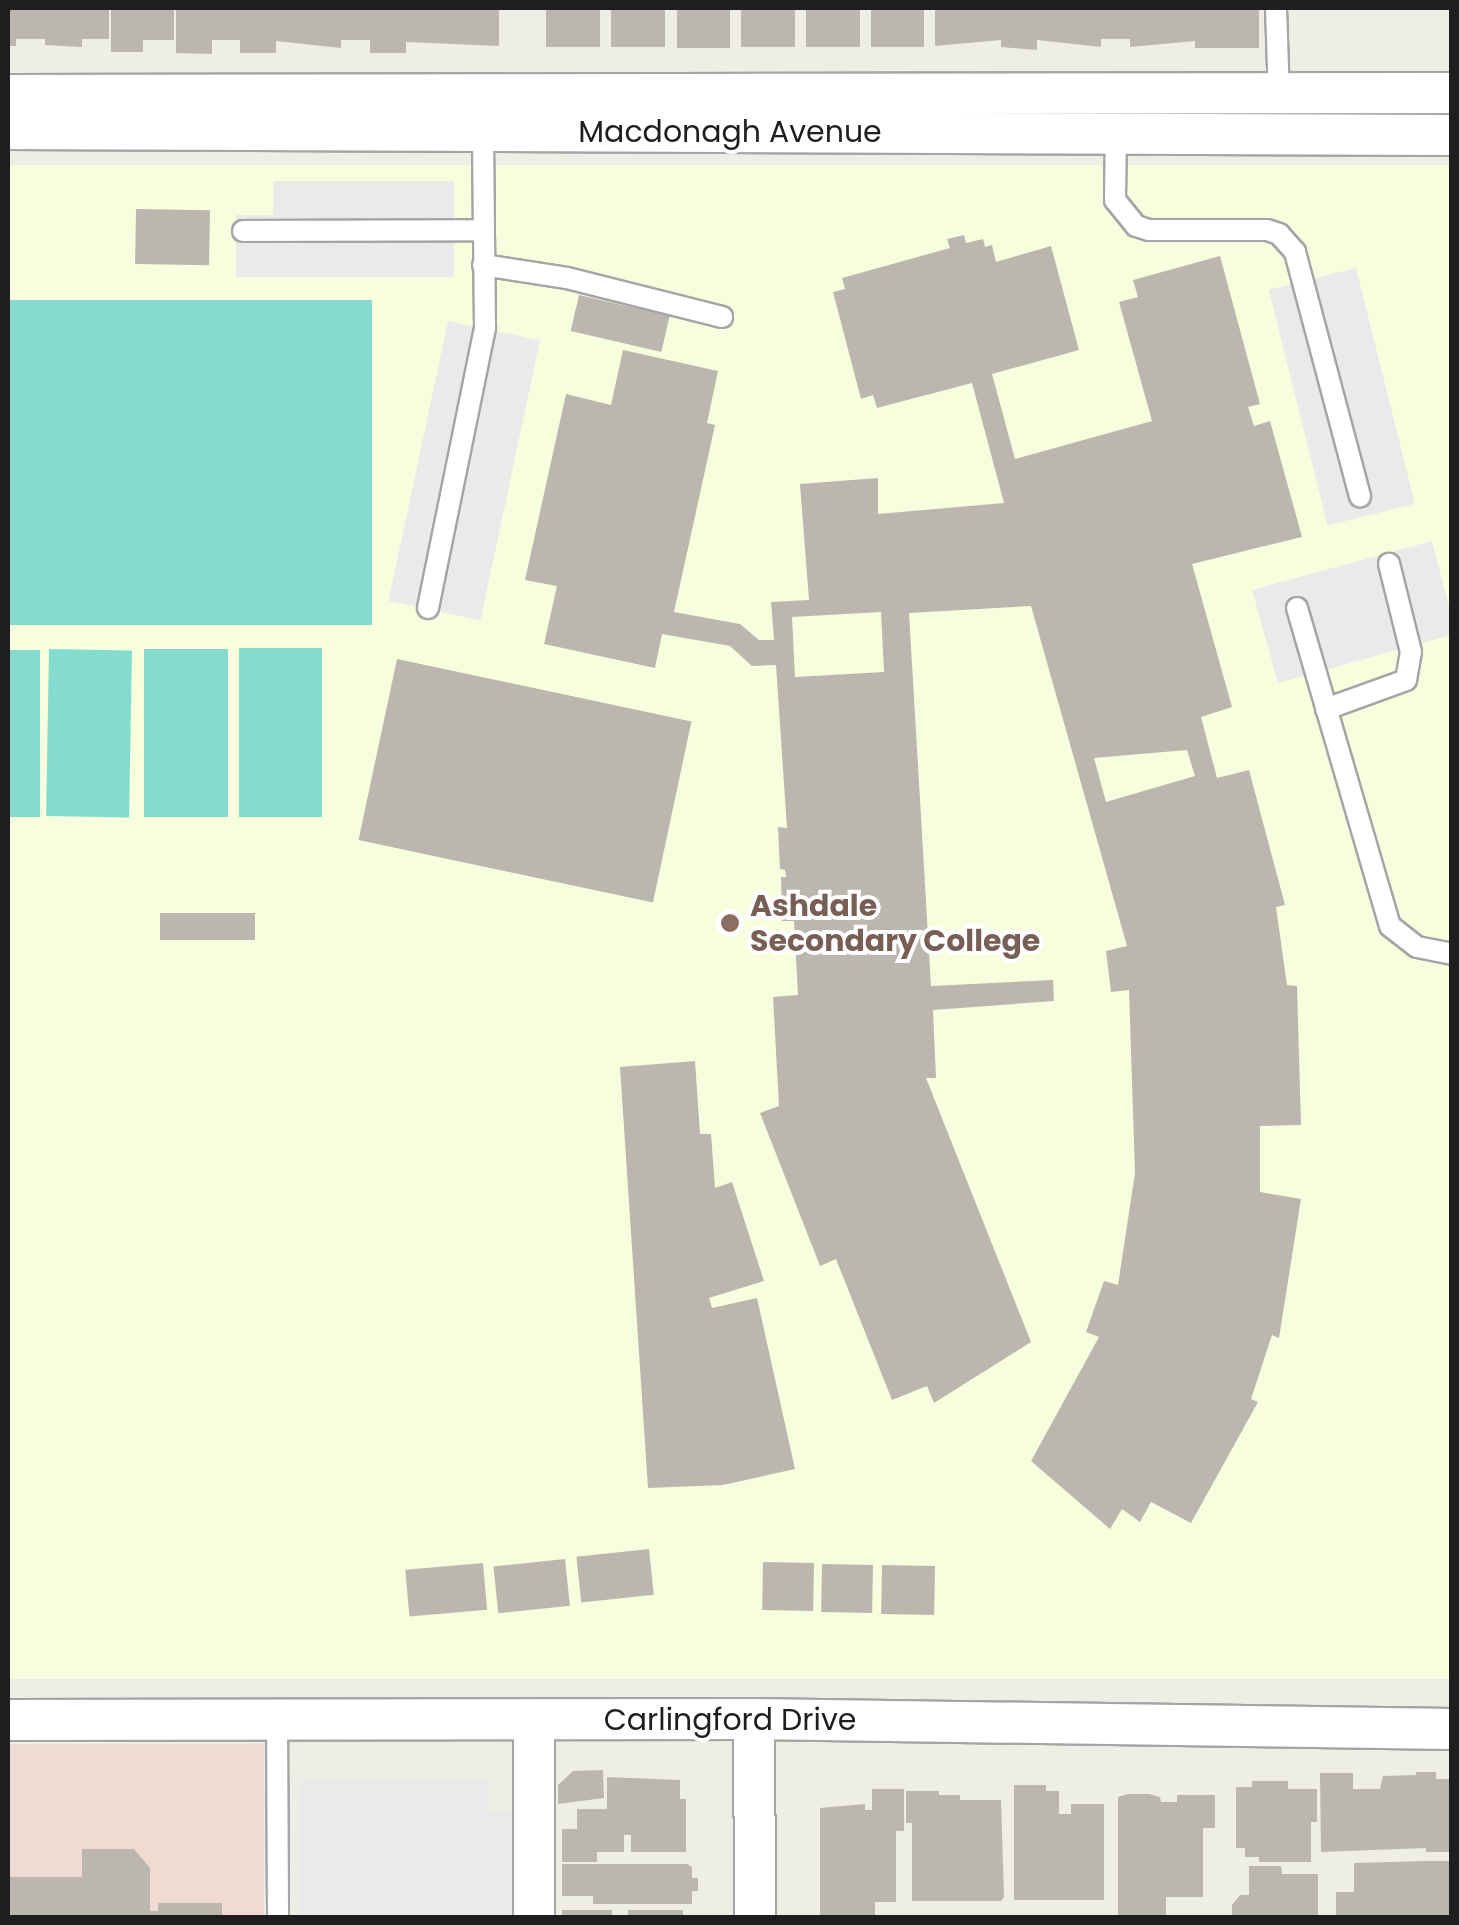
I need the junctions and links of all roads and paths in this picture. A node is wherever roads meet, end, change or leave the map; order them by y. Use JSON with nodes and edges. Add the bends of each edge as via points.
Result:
{"nodes":[{"id":1,"x":1276,"y":8,"type":"edge"},
{"id":2,"x":1452,"y":93,"type":"edge"},
{"id":3,"x":1278,"y":94,"type":"junction"},
{"id":4,"x":8,"y":95,"type":"edge"},
{"id":5,"x":484,"y":114,"type":"junction"},
{"id":6,"x":1117,"y":115,"type":"junction"},
{"id":7,"x":8,"y":129,"type":"edge"},
{"id":8,"x":1452,"y":135,"type":"edge"},
{"id":9,"x":1281,"y":136,"type":"junction"},
{"id":10,"x":482,"y":230,"type":"junction"},
{"id":11,"x":243,"y":232,"type":"dead end"},
{"id":12,"x":482,"y":265,"type":"junction"},
{"id":13,"x":722,"y":317,"type":"dead end"},
{"id":14,"x":1360,"y":496,"type":"dead end"},
{"id":15,"x":1388,"y":564,"type":"dead end"},
{"id":16,"x":428,"y":608,"type":"dead end"},
{"id":17,"x":1297,"y":608,"type":"dead end"},
{"id":18,"x":1326,"y":709,"type":"junction"},
{"id":19,"x":1452,"y":954,"type":"edge"},
{"id":20,"x":754,"y":1719,"type":"junction"},
{"id":21,"x":8,"y":1720,"type":"edge"},
{"id":22,"x":277,"y":1720,"type":"junction"},
{"id":23,"x":534,"y":1720,"type":"junction"},
{"id":24,"x":1452,"y":1729,"type":"edge"},
{"id":25,"x":278,"y":1918,"type":"edge"},
{"id":26,"x":534,"y":1918,"type":"edge"},
{"id":27,"x":755,"y":1918,"type":"edge"}],
"edges":[{"from":1,"to":3,"type":"lane"},
{"from":2,"to":3,"type":"street","name":"Macdonagh Avenue"},
{"from":3,"to":6,"type":"street","name":"Macdonagh Avenue"},
{"from":3,"to":9,"type":"lane"},
{"from":4,"to":5,"type":"street","name":"Macdonagh Avenue"},
{"from":5,"to":6,"type":"street","name":"Macdonagh Avenue"},
{"from":5,"to":7,"type":"street","name":"Macdonagh Avenue"},
{"from":5,"to":10,"type":"lane"},
{"from":6,"to":9,"type":"street","name":"Macdonagh Avenue"},
{"from":6,"to":14,"type":"lane","via":[[1115,200],[1136,226],[1268,230],[1295,252]]},
{"from":8,"to":9,"type":"street","name":"Macdonagh Avenue"},
{"from":10,"to":11,"type":"lane"},
{"from":10,"to":12,"type":"lane"},
{"from":12,"to":13,"type":"lane","via":[[566,278]]},
{"from":12,"to":16,"type":"lane","via":[[485,328]]},
{"from":15,"to":18,"type":"lane","via":[[1411,652],[1406,680]]},
{"from":17,"to":18,"type":"lane"},
{"from":18,"to":19,"type":"lane","via":[[1390,926],[1417,947]]},
{"from":20,"to":23,"type":"street","name":"Carlingford Drive"},
{"from":20,"to":24,"type":"street","name":"Carlingford Drive"},
{"from":20,"to":27,"type":"street"},
{"from":21,"to":22,"type":"street","name":"Carlingford Drive"},
{"from":22,"to":23,"type":"street","name":"Carlingford Drive"},
{"from":22,"to":25,"type":"lane"},
{"from":23,"to":26,"type":"street"}]}
